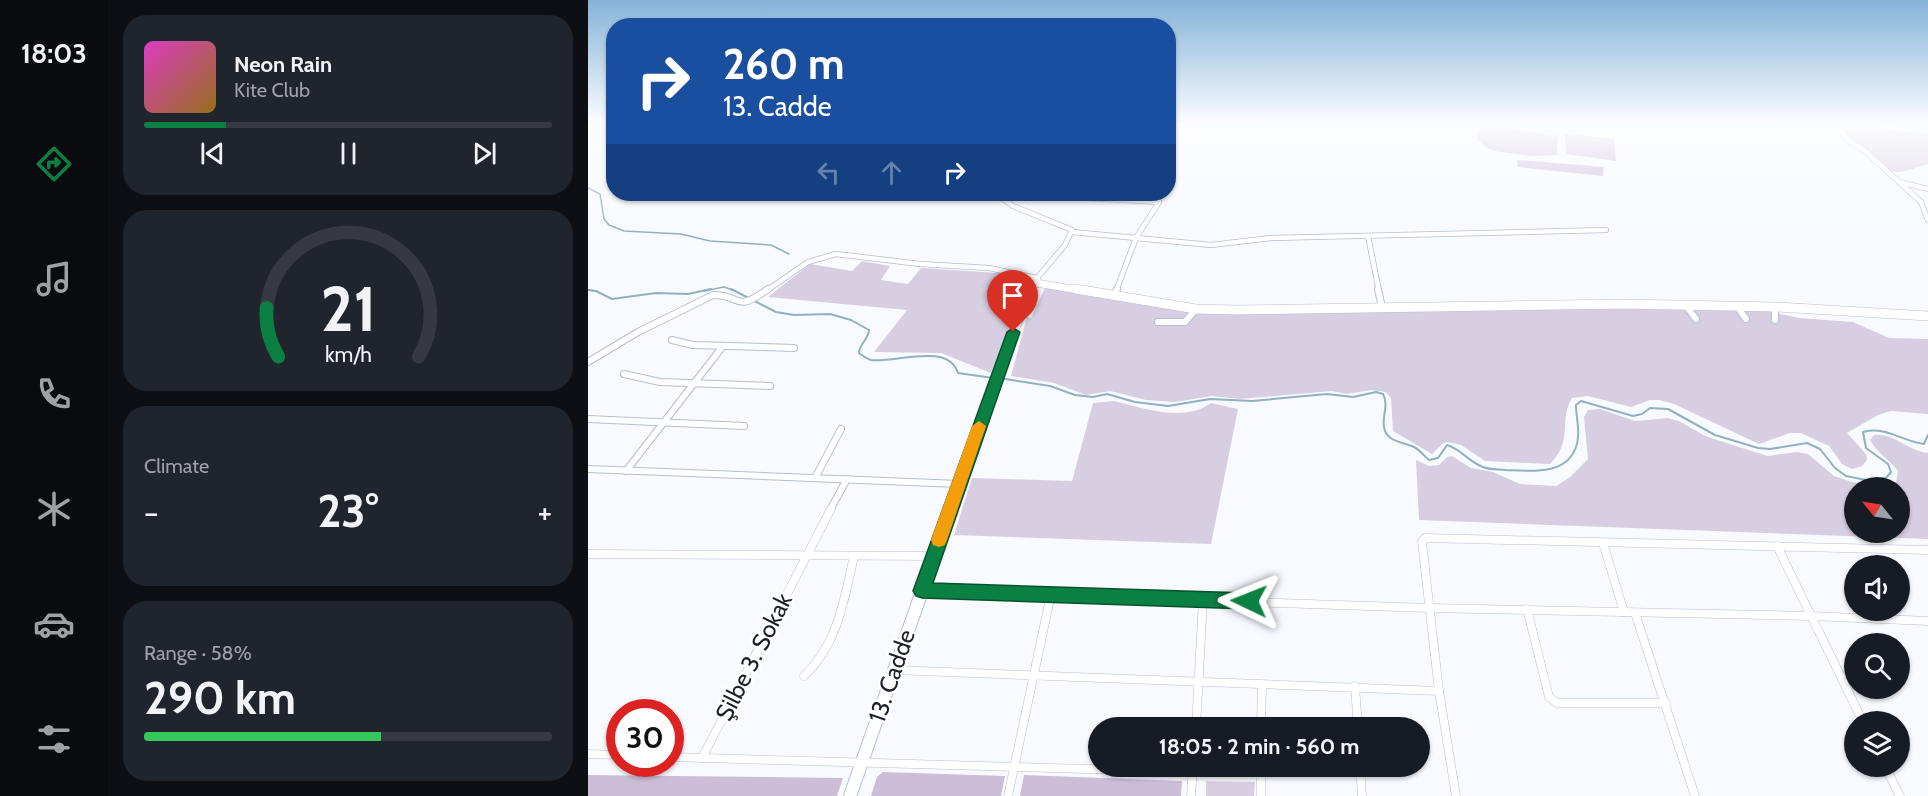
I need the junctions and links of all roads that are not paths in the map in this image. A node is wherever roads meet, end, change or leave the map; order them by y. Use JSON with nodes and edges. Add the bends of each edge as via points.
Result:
{"nodes":[{"id":1,"x":1875,"y":160,"type":"edge"},
{"id":2,"x":1898,"y":181,"type":"junction"},
{"id":3,"x":1928,"y":189,"type":"edge"},
{"id":4,"x":1006,"y":201,"type":"edge"},
{"id":5,"x":1142,"y":201,"type":"edge"},
{"id":6,"x":1928,"y":220,"type":"edge"},
{"id":7,"x":1606,"y":230,"type":"dead end"},
{"id":8,"x":1072,"y":232,"type":"junction"},
{"id":9,"x":1368,"y":236,"type":"junction"},
{"id":10,"x":1136,"y":238,"type":"junction"},
{"id":11,"x":1036,"y":280,"type":"junction"},
{"id":12,"x":1115,"y":294,"type":"junction"},
{"id":13,"x":1686,"y":306,"type":"junction"},
{"id":14,"x":1737,"y":306,"type":"junction"},
{"id":15,"x":1774,"y":307,"type":"junction"},
{"id":16,"x":1382,"y":308,"type":"junction"},
{"id":17,"x":1196,"y":309,"type":"junction"},
{"id":18,"x":1928,"y":316,"type":"edge"},
{"id":19,"x":1696,"y":319,"type":"dead end"},
{"id":20,"x":1746,"y":319,"type":"dead end"},
{"id":21,"x":1775,"y":320,"type":"dead end"},
{"id":22,"x":1158,"y":322,"type":"dead end"},
{"id":23,"x":672,"y":340,"type":"dead end"},
{"id":24,"x":723,"y":346,"type":"junction"},
{"id":25,"x":794,"y":348,"type":"dead end"},
{"id":26,"x":588,"y":362,"type":"edge"},
{"id":27,"x":624,"y":374,"type":"dead end"},
{"id":28,"x":694,"y":383,"type":"junction"},
{"id":29,"x":770,"y":386,"type":"dead end"},
{"id":30,"x":588,"y":419,"type":"edge"},
{"id":31,"x":663,"y":422,"type":"junction"},
{"id":32,"x":744,"y":426,"type":"dead end"},
{"id":33,"x":841,"y":429,"type":"dead end"},
{"id":34,"x":588,"y":469,"type":"edge"},
{"id":35,"x":626,"y":471,"type":"junction"},
{"id":36,"x":814,"y":478,"type":"junction"},
{"id":37,"x":847,"y":479,"type":"junction"},
{"id":38,"x":959,"y":484,"type":"junction"},
{"id":39,"x":1603,"y":543,"type":"junction"},
{"id":40,"x":1778,"y":546,"type":"junction"},
{"id":41,"x":1928,"y":550,"type":"edge"},
{"id":42,"x":805,"y":555,"type":"junction"},
{"id":43,"x":589,"y":556,"type":"edge"},
{"id":44,"x":854,"y":556,"type":"junction"},
{"id":45,"x":933,"y":556,"type":"junction"},
{"id":46,"x":922,"y":591,"type":"junction"},
{"id":47,"x":1051,"y":594,"type":"junction"},
{"id":48,"x":1203,"y":599,"type":"junction"},
{"id":49,"x":1430,"y":608,"type":"junction"},
{"id":50,"x":1527,"y":609,"type":"junction"},
{"id":51,"x":1624,"y":612,"type":"junction"},
{"id":52,"x":1635,"y":613,"type":"junction"},
{"id":53,"x":1811,"y":616,"type":"junction"},
{"id":54,"x":1928,"y":621,"type":"edge"},
{"id":55,"x":894,"y":670,"type":"junction"},
{"id":56,"x":804,"y":676,"type":"dead end"},
{"id":57,"x":1032,"y":677,"type":"junction"},
{"id":58,"x":1199,"y":683,"type":"junction"},
{"id":59,"x":1262,"y":685,"type":"junction"},
{"id":60,"x":1355,"y":686,"type":"junction"},
{"id":61,"x":1439,"y":691,"type":"junction"},
{"id":62,"x":1666,"y":703,"type":"junction"},
{"id":63,"x":1858,"y":711,"type":"edge"},
{"id":64,"x":1197,"y":717,"type":"edge"},
{"id":65,"x":1261,"y":717,"type":"edge"},
{"id":66,"x":1357,"y":717,"type":"edge"},
{"id":67,"x":588,"y":754,"type":"edge"},
{"id":68,"x":606,"y":755,"type":"edge"},
{"id":69,"x":684,"y":757,"type":"edge"},
{"id":70,"x":702,"y":758,"type":"junction"},
{"id":71,"x":861,"y":763,"type":"junction"},
{"id":72,"x":1014,"y":767,"type":"junction"},
{"id":73,"x":1088,"y":768,"type":"edge"},
{"id":74,"x":1192,"y":777,"type":"edge"},
{"id":75,"x":1261,"y":777,"type":"edge"},
{"id":76,"x":1361,"y":777,"type":"edge"},
{"id":77,"x":1890,"y":777,"type":"edge"},
{"id":78,"x":850,"y":796,"type":"edge"},
{"id":79,"x":1008,"y":796,"type":"edge"},
{"id":80,"x":1191,"y":796,"type":"edge"},
{"id":81,"x":1261,"y":796,"type":"edge"},
{"id":82,"x":1362,"y":796,"type":"edge"},
{"id":83,"x":1456,"y":796,"type":"edge"},
{"id":84,"x":1695,"y":796,"type":"edge"},
{"id":85,"x":1900,"y":796,"type":"edge"}],
"edges":[{"from":1,"to":2,"type":"street"},
{"from":2,"to":3,"type":"street"},
{"from":2,"to":6,"type":"street","via":[[1921,202]]},
{"from":4,"to":8,"type":"street","via":[[1067,226]]},
{"from":5,"to":10,"type":"street","via":[[1160,202]]},
{"from":7,"to":9,"type":"street"},
{"from":8,"to":10,"type":"street"},
{"from":8,"to":11,"type":"street"},
{"from":9,"to":10,"type":"street","via":[[1271,238],[1211,245]]},
{"from":9,"to":16,"type":"street"},
{"from":10,"to":12,"type":"street"},
{"from":11,"to":12,"type":"street"},
{"from":11,"to":26,"type":"street","via":[[989,268],[836,254],[808,262],[745,303],[713,295]]},
{"from":11,"to":38,"type":"street","name":"13. Cadde"},
{"from":12,"to":17,"type":"street"},
{"from":13,"to":14,"type":"street"},
{"from":13,"to":16,"type":"street","via":[[1526,304]]},
{"from":13,"to":19,"type":"street"},
{"from":14,"to":15,"type":"street"},
{"from":14,"to":20,"type":"street"},
{"from":15,"to":18,"type":"street"},
{"from":15,"to":21,"type":"street"},
{"from":16,"to":17,"type":"street"},
{"from":17,"to":22,"type":"street","via":[[1184,323]]},
{"from":23,"to":24,"type":"street"},
{"from":24,"to":25,"type":"street"},
{"from":24,"to":28,"type":"street"},
{"from":27,"to":28,"type":"street","via":[[660,382]]},
{"from":28,"to":29,"type":"street"},
{"from":28,"to":31,"type":"street"},
{"from":30,"to":31,"type":"street"},
{"from":31,"to":32,"type":"street"},
{"from":31,"to":35,"type":"street"},
{"from":33,"to":36,"type":"street"},
{"from":34,"to":35,"type":"street"},
{"from":35,"to":36,"type":"street"},
{"from":36,"to":37,"type":"street"},
{"from":37,"to":38,"type":"street"},
{"from":37,"to":42,"type":"street","name":"Şilbe 3. Sokak"},
{"from":38,"to":45,"type":"street","name":"13. Cadde"},
{"from":39,"to":40,"type":"street"},
{"from":39,"to":49,"type":"street","via":[[1425,538],[1422,542]]},
{"from":39,"to":51,"type":"street"},
{"from":40,"to":41,"type":"street"},
{"from":40,"to":53,"type":"street"},
{"from":42,"to":43,"type":"street"},
{"from":42,"to":44,"type":"street"},
{"from":42,"to":70,"type":"street","name":"Şilbe 3. Sokak"},
{"from":44,"to":45,"type":"street"},
{"from":44,"to":56,"type":"street","via":[[833,636],[816,668]]},
{"from":45,"to":46,"type":"street","name":"13. Cadde"},
{"from":46,"to":47,"type":"street"},
{"from":46,"to":55,"type":"street","name":"13. Cadde"},
{"from":47,"to":48,"type":"street"},
{"from":47,"to":57,"type":"street"},
{"from":48,"to":49,"type":"street"},
{"from":48,"to":58,"type":"street"},
{"from":49,"to":50,"type":"street"},
{"from":49,"to":61,"type":"street"},
{"from":50,"to":51,"type":"street"},
{"from":50,"to":62,"type":"street","via":[[1549,697],[1557,702]]},
{"from":51,"to":52,"type":"street"},
{"from":52,"to":53,"type":"street"},
{"from":52,"to":62,"type":"street"},
{"from":53,"to":54,"type":"street"},
{"from":53,"to":63,"type":"street"},
{"from":55,"to":57,"type":"street"},
{"from":55,"to":71,"type":"street","name":"13. Cadde"},
{"from":57,"to":58,"type":"street"},
{"from":57,"to":72,"type":"street"},
{"from":58,"to":59,"type":"street"},
{"from":58,"to":64,"type":"street"},
{"from":59,"to":60,"type":"street"},
{"from":59,"to":65,"type":"street"},
{"from":60,"to":61,"type":"street"},
{"from":60,"to":66,"type":"street"},
{"from":61,"to":83,"type":"street"},
{"from":62,"to":84,"type":"street"},
{"from":67,"to":68,"type":"street"},
{"from":69,"to":70,"type":"street"},
{"from":70,"to":71,"type":"street"},
{"from":71,"to":72,"type":"street"},
{"from":71,"to":78,"type":"street","name":"13. Cadde"},
{"from":72,"to":73,"type":"street"},
{"from":72,"to":79,"type":"street"},
{"from":74,"to":80,"type":"street"},
{"from":75,"to":81,"type":"street"},
{"from":76,"to":82,"type":"street"},
{"from":77,"to":85,"type":"street"}]}
